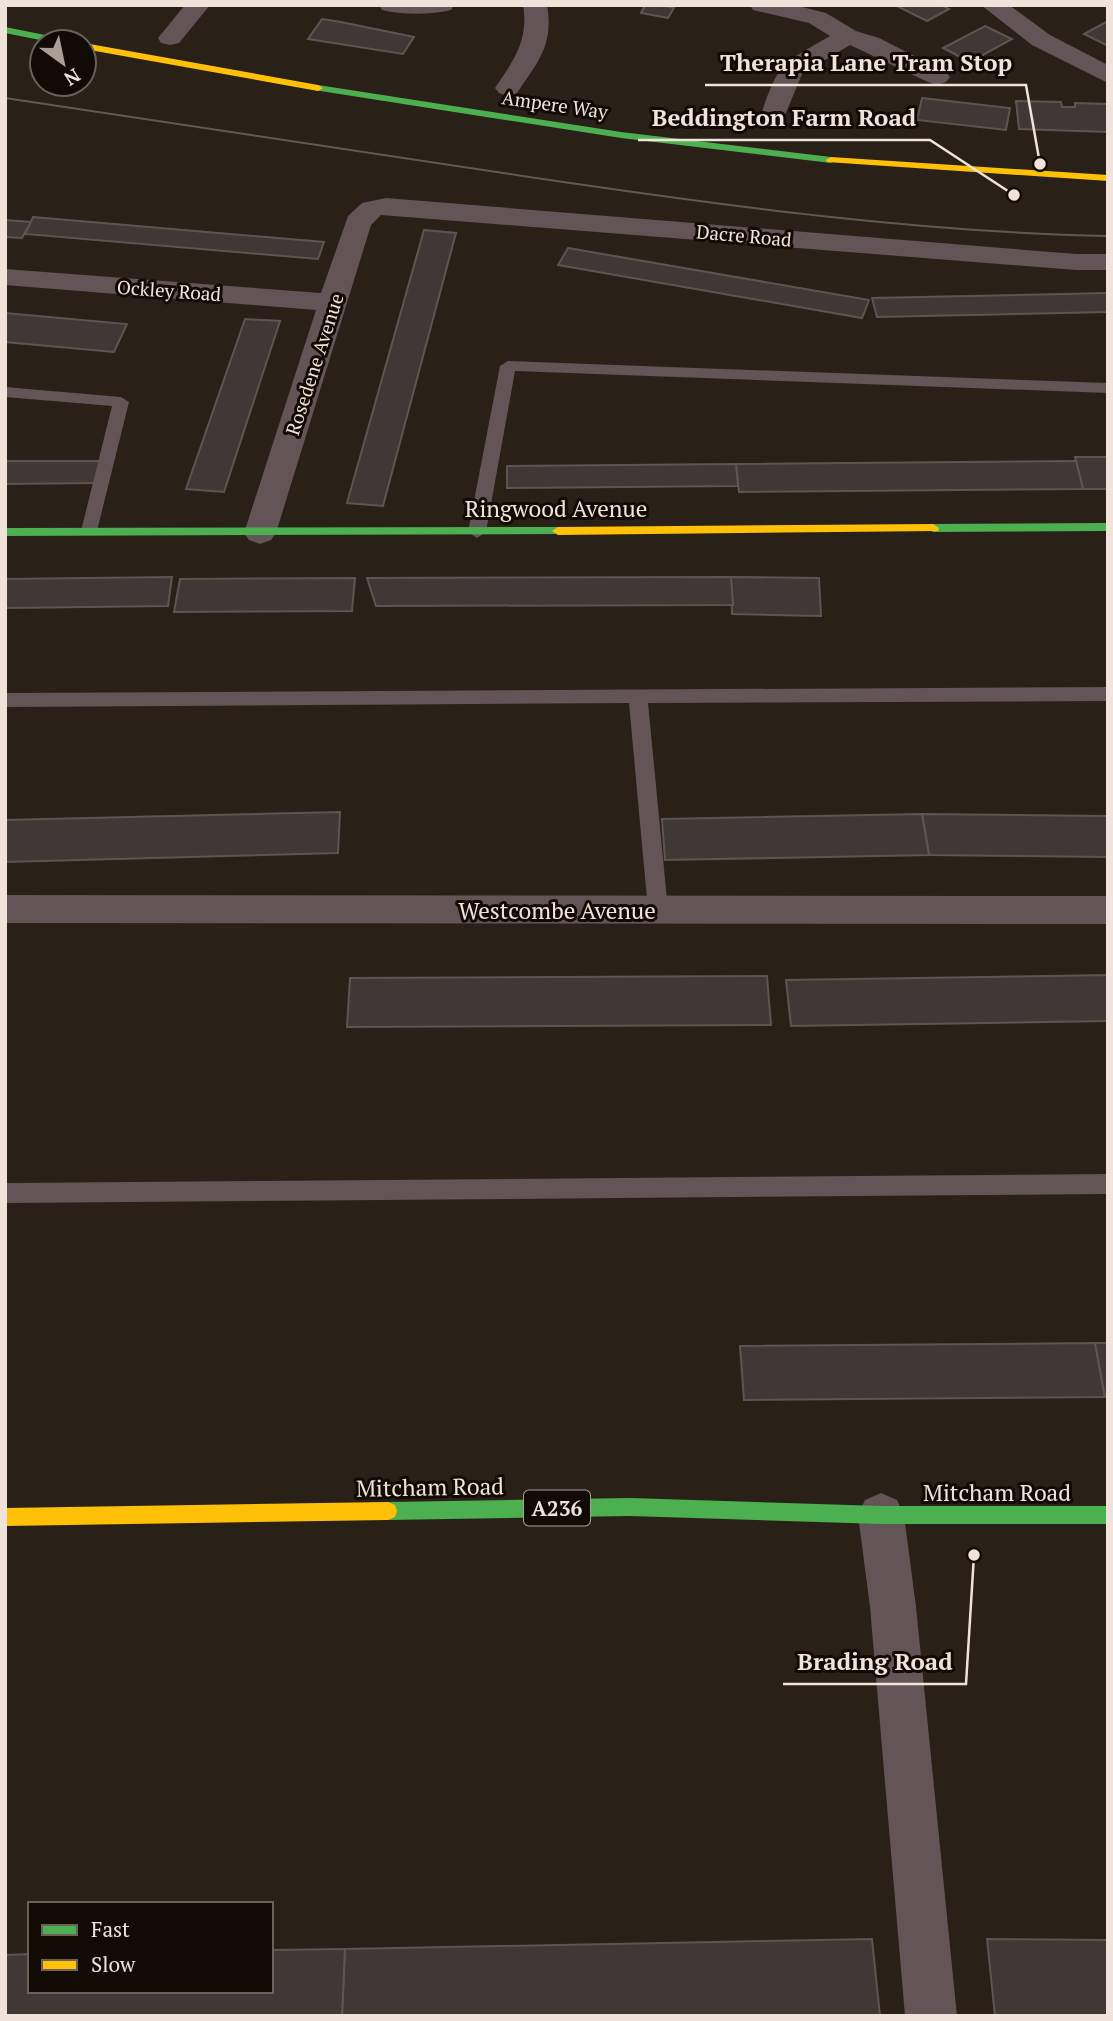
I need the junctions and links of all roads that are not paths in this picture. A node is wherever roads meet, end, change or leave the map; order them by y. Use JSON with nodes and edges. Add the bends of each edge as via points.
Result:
{"nodes":[{"id":1,"x":198,"y":5,"type":"edge"},
{"id":2,"x":391,"y":5,"type":"edge"},
{"id":3,"x":442,"y":5,"type":"edge"},
{"id":4,"x":535,"y":5,"type":"edge"},
{"id":5,"x":762,"y":5,"type":"edge"},
{"id":6,"x":993,"y":5,"type":"edge"},
{"id":7,"x":5,"y":30,"type":"edge"},
{"id":8,"x":28,"y":35,"type":"edge"},
{"id":9,"x":847,"y":36,"type":"junction"},
{"id":10,"x":170,"y":38,"type":"dead end"},
{"id":11,"x":98,"y":49,"type":"edge"},
{"id":12,"x":1108,"y":75,"type":"edge"},
{"id":13,"x":937,"y":77,"type":"dead end"},
{"id":14,"x":508,"y":88,"type":"dead end"},
{"id":15,"x":774,"y":115,"type":"dead end"},
{"id":16,"x":1108,"y":178,"type":"edge"},
{"id":17,"x":379,"y":206,"type":"joint"},
{"id":18,"x":1108,"y":262,"type":"edge"},
{"id":19,"x":5,"y":278,"type":"edge"},
{"id":20,"x":334,"y":303,"type":"junction"},
{"id":21,"x":1108,"y":388,"type":"edge"},
{"id":22,"x":5,"y":392,"type":"edge"},
{"id":23,"x":1108,"y":527,"type":"edge"},
{"id":24,"x":90,"y":531,"type":"junction"},
{"id":25,"x":477,"y":531,"type":"junction"},
{"id":26,"x":5,"y":532,"type":"edge"},
{"id":27,"x":260,"y":533,"type":"junction"},
{"id":28,"x":1108,"y":694,"type":"edge"},
{"id":29,"x":638,"y":696,"type":"junction"},
{"id":30,"x":5,"y":700,"type":"edge"},
{"id":31,"x":5,"y":909,"type":"edge"},
{"id":32,"x":658,"y":910,"type":"junction"},
{"id":33,"x":1108,"y":910,"type":"edge"},
{"id":34,"x":1108,"y":1184,"type":"edge"},
{"id":35,"x":5,"y":1193,"type":"edge"},
{"id":36,"x":881,"y":1515,"type":"junction"},
{"id":37,"x":1108,"y":1515,"type":"edge"},
{"id":38,"x":5,"y":1517,"type":"edge"},
{"id":39,"x":931,"y":2016,"type":"edge"}],
"edges":[{"from":1,"to":10,"type":"street"},
{"from":2,"to":3,"type":"street"},
{"from":4,"to":14,"type":"street","via":[[539,21],[536,47]]},
{"from":5,"to":9,"type":"street","via":[[817,18]]},
{"from":6,"to":12,"type":"street","via":[[1041,40]]},
{"from":7,"to":8,"type":"street"},
{"from":9,"to":13,"type":"street"},
{"from":9,"to":15,"type":"street","via":[[792,69]]},
{"from":11,"to":16,"type":"street","name":"Ampere Way","via":[[621,135],[966,172]]},
{"from":17,"to":18,"type":"street","name":"Dacre Road"},
{"from":17,"to":20,"type":"street","name":"Rosedene Avenue","via":[[361,216]]},
{"from":19,"to":20,"type":"street","name":"Ockley Road"},
{"from":20,"to":27,"type":"street","name":"Rosedene Avenue"},
{"from":21,"to":25,"type":"lane","via":[[508,366]]},
{"from":22,"to":24,"type":"lane","via":[[121,402]]},
{"from":23,"to":25,"type":"street","name":"Ringwood Avenue"},
{"from":24,"to":26,"type":"street","name":"Ringwood Avenue"},
{"from":24,"to":27,"type":"street","name":"Ringwood Avenue"},
{"from":25,"to":27,"type":"street","name":"Ringwood Avenue"},
{"from":28,"to":29,"type":"lane"},
{"from":29,"to":30,"type":"lane"},
{"from":29,"to":32,"type":"lane"},
{"from":31,"to":32,"type":"street","name":"Westcombe Avenue"},
{"from":32,"to":33,"type":"street","name":"Westcombe Avenue"},
{"from":34,"to":35,"type":"lane"},
{"from":36,"to":37,"type":"street","name":"Mitcham Road","number":"A236"},
{"from":36,"to":38,"type":"street","name":"Mitcham Road","number":"A236","via":[[630,1507]]},
{"from":36,"to":39,"type":"street"}]}
